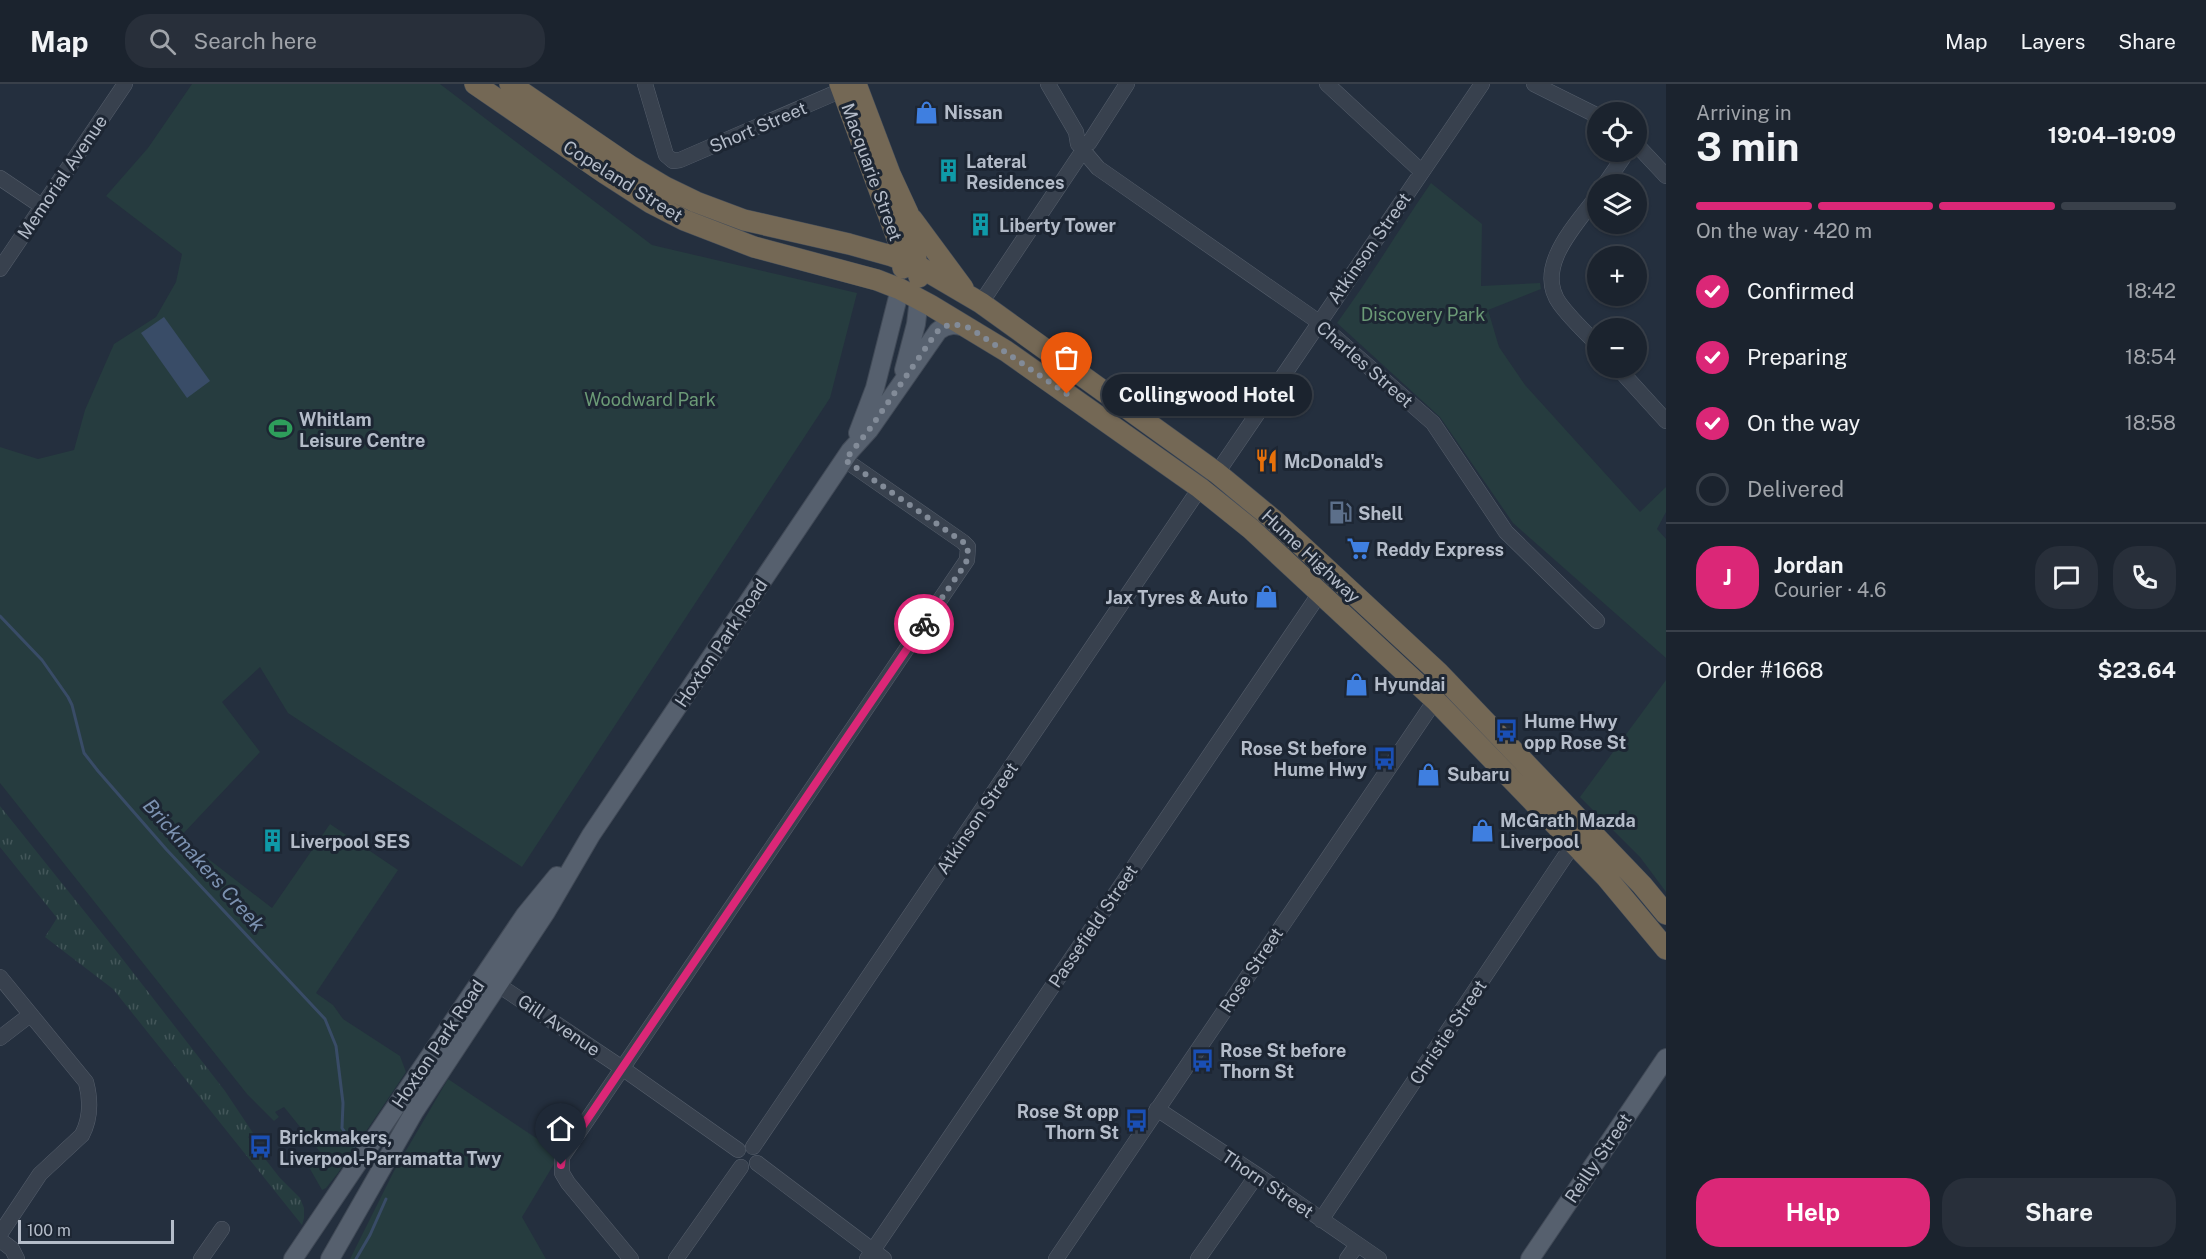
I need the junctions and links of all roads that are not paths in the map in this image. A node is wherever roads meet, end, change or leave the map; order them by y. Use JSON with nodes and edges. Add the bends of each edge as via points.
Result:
{"nodes":[{"id":1,"x":125,"y":84,"type":"edge"},
{"id":2,"x":475,"y":84,"type":"edge"},
{"id":3,"x":510,"y":84,"type":"edge"},
{"id":4,"x":645,"y":84,"type":"edge"},
{"id":5,"x":1048,"y":84,"type":"edge"},
{"id":6,"x":1127,"y":84,"type":"edge"},
{"id":7,"x":1327,"y":84,"type":"edge"},
{"id":8,"x":1482,"y":84,"type":"edge"},
{"id":9,"x":1534,"y":84,"type":"edge"},
{"id":10,"x":846,"y":86,"type":"edge"},
{"id":11,"x":1587,"y":110,"type":"edge"},
{"id":12,"x":1083,"y":149,"type":"junction"},
{"id":13,"x":1647,"y":156,"type":"edge"},
{"id":14,"x":1422,"y":172,"type":"junction"},
{"id":15,"x":1666,"y":176,"type":"edge"},
{"id":16,"x":0,"y":178,"type":"edge"},
{"id":17,"x":885,"y":204,"type":"junction"},
{"id":18,"x":43,"y":207,"type":"junction"},
{"id":19,"x":1587,"y":211,"type":"edge"},
{"id":20,"x":908,"y":213,"type":"junction"},
{"id":21,"x":849,"y":244,"type":"junction"},
{"id":22,"x":911,"y":263,"type":"junction"},
{"id":23,"x":0,"y":269,"type":"edge"},
{"id":24,"x":910,"y":294,"type":"junction"},
{"id":25,"x":975,"y":300,"type":"junction"},
{"id":26,"x":1318,"y":323,"type":"junction"},
{"id":27,"x":970,"y":328,"type":"junction"},
{"id":28,"x":1587,"y":333,"type":"edge"},
{"id":29,"x":1627,"y":378,"type":"edge"},
{"id":30,"x":888,"y":404,"type":"junction"},
{"id":31,"x":1666,"y":421,"type":"edge"},
{"id":32,"x":848,"y":456,"type":"junction"},
{"id":33,"x":1217,"y":473,"type":"junction"},
{"id":34,"x":1200,"y":488,"type":"junction"},
{"id":35,"x":1320,"y":593,"type":"junction"},
{"id":36,"x":1597,"y":621,"type":"dead end"},
{"id":37,"x":1449,"y":683,"type":"junction"},
{"id":38,"x":1435,"y":700,"type":"junction"},
{"id":39,"x":1574,"y":843,"type":"junction"},
{"id":40,"x":1666,"y":914,"type":"edge"},
{"id":41,"x":1666,"y":949,"type":"edge"},
{"id":42,"x":0,"y":977,"type":"edge"},
{"id":43,"x":489,"y":978,"type":"junction"},
{"id":44,"x":30,"y":1016,"type":"junction"},
{"id":45,"x":0,"y":1038,"type":"edge"},
{"id":46,"x":1666,"y":1058,"type":"edge"},
{"id":47,"x":622,"y":1068,"type":"junction"},
{"id":48,"x":1157,"y":1109,"type":"junction"},
{"id":49,"x":745,"y":1149,"type":"junction"},
{"id":50,"x":757,"y":1163,"type":"junction"},
{"id":51,"x":741,"y":1167,"type":"junction"},
{"id":52,"x":1257,"y":1175,"type":"junction"},
{"id":53,"x":1321,"y":1220,"type":"junction"},
{"id":54,"x":222,"y":1229,"type":"dead end"},
{"id":55,"x":0,"y":1234,"type":"edge"},
{"id":56,"x":0,"y":1240,"type":"edge"},
{"id":57,"x":1357,"y":1245,"type":"junction"},
{"id":58,"x":874,"y":1256,"type":"edge"},
{"id":59,"x":17,"y":1259,"type":"edge"},
{"id":60,"x":201,"y":1259,"type":"edge"},
{"id":61,"x":293,"y":1259,"type":"edge"},
{"id":62,"x":330,"y":1259,"type":"edge"},
{"id":63,"x":631,"y":1259,"type":"edge"},
{"id":64,"x":676,"y":1259,"type":"edge"},
{"id":65,"x":1056,"y":1259,"type":"edge"},
{"id":66,"x":1198,"y":1259,"type":"edge"},
{"id":67,"x":1347,"y":1259,"type":"edge"},
{"id":68,"x":1379,"y":1259,"type":"edge"},
{"id":69,"x":1530,"y":1259,"type":"edge"}],
"edges":[{"from":1,"to":18,"type":"street","name":"Memorial Avenue"},
{"from":2,"to":24,"type":"highway","name":"Copeland Street","via":[[606,174],[684,220],[754,247],[853,273]]},
{"from":3,"to":21,"type":"highway","name":"Copeland Street","via":[[630,166],[686,197],[744,220]]},
{"from":4,"to":10,"type":"street","name":"Short Street","via":[[666,155],[673,161]]},
{"from":5,"to":12,"type":"street","name":"Charles Street"},
{"from":6,"to":12,"type":"street"},
{"from":7,"to":14,"type":"street"},
{"from":8,"to":14,"type":"street","name":"Atkinson Street"},
{"from":9,"to":11,"type":"street"},
{"from":10,"to":17,"type":"highway","name":"Macquarie Street"},
{"from":10,"to":20,"type":"highway","name":"Macquarie Street"},
{"from":12,"to":25,"type":"street"},
{"from":12,"to":26,"type":"street","name":"Charles Street","via":[[1098,168]]},
{"from":13,"to":15,"type":"street"},
{"from":14,"to":26,"type":"street","name":"Atkinson Street"},
{"from":16,"to":18,"type":"street"},
{"from":17,"to":21,"type":"highway","via":[[886,222],[880,235]]},
{"from":17,"to":22,"type":"highway","name":"Macquarie Street","via":[[900,246]]},
{"from":18,"to":23,"type":"street","name":"Memorial Avenue"},
{"from":19,"to":28,"type":"street","via":[[1554,259],[1551,282],[1560,304]]},
{"from":20,"to":22,"type":"highway","name":"Macquarie Street"},
{"from":20,"to":25,"type":"highway"},
{"from":21,"to":22,"type":"highway","name":"Copeland Street"},
{"from":22,"to":24,"type":"highway"},
{"from":22,"to":25,"type":"highway","name":"Hume Highway"},
{"from":24,"to":27,"type":"highway","name":"Hume Highway"},
{"from":24,"to":30,"type":"main road","name":"Hoxton Park Road","via":[[916,324],[906,366]]},
{"from":24,"to":32,"type":"main road","name":"Hoxton Park Road"},
{"from":25,"to":33,"type":"highway","name":"Hume Highway"},
{"from":26,"to":33,"type":"street","name":"Atkinson Street"},
{"from":26,"to":36,"type":"street","name":"Charles Street","via":[[1433,423],[1506,532]]},
{"from":27,"to":30,"type":"main road","name":"Hoxton Park Road","via":[[956,324],[939,329]]},
{"from":27,"to":34,"type":"highway","name":"Hume Highway"},
{"from":29,"to":31,"type":"street"},
{"from":30,"to":32,"type":"main road","name":"Hoxton Park Road"},
{"from":32,"to":43,"type":"main road","name":"Hoxton Park Road","via":[[591,835],[546,912]]},
{"from":32,"to":47,"type":"street","via":[[963,542],[968,547],[967,560]]},
{"from":33,"to":37,"type":"highway","name":"Hume Highway","via":[[1275,521]]},
{"from":34,"to":35,"type":"highway","name":"Hume Highway"},
{"from":34,"to":49,"type":"street","name":"Atkinson Street"},
{"from":35,"to":38,"type":"highway","name":"Hume Highway"},
{"from":35,"to":58,"type":"street","name":"Passefield Street"},
{"from":37,"to":38,"type":"street","name":"Rose Street"},
{"from":37,"to":40,"type":"highway","name":"Hume Highway"},
{"from":38,"to":39,"type":"highway","name":"Hume Highway"},
{"from":38,"to":48,"type":"street","name":"Rose Street"},
{"from":39,"to":41,"type":"highway","name":"Hume Highway"},
{"from":39,"to":53,"type":"street","name":"Christie Street"},
{"from":42,"to":44,"type":"street"},
{"from":43,"to":47,"type":"street","name":"Gill Avenue"},
{"from":43,"to":61,"type":"main road","name":"Hoxton Park Road"},
{"from":43,"to":62,"type":"main road","name":"Hoxton Park Road"},
{"from":44,"to":45,"type":"street"},
{"from":44,"to":55,"type":"street","via":[[86,1082],[90,1110],[82,1135],[40,1174]]},
{"from":46,"to":69,"type":"main road","name":"Reilly Street"},
{"from":47,"to":49,"type":"street","name":"Gill Avenue"},
{"from":47,"to":63,"type":"street","via":[[561,1165],[568,1183]]},
{"from":48,"to":52,"type":"street","name":"Thorn Street"},
{"from":48,"to":65,"type":"street","name":"Rose Street"},
{"from":49,"to":50,"type":"street","via":[[758,1154]]},
{"from":49,"to":51,"type":"street","via":[[736,1159]]},
{"from":50,"to":51,"type":"street"},
{"from":50,"to":58,"type":"street"},
{"from":51,"to":64,"type":"street"},
{"from":52,"to":53,"type":"street","name":"Thorn Street"},
{"from":52,"to":66,"type":"street"},
{"from":53,"to":57,"type":"street","name":"Thorn Street"},
{"from":54,"to":60,"type":"street"},
{"from":56,"to":59,"type":"street"},
{"from":57,"to":67,"type":"street"},
{"from":57,"to":68,"type":"street","name":"Thorn Street"}]}
